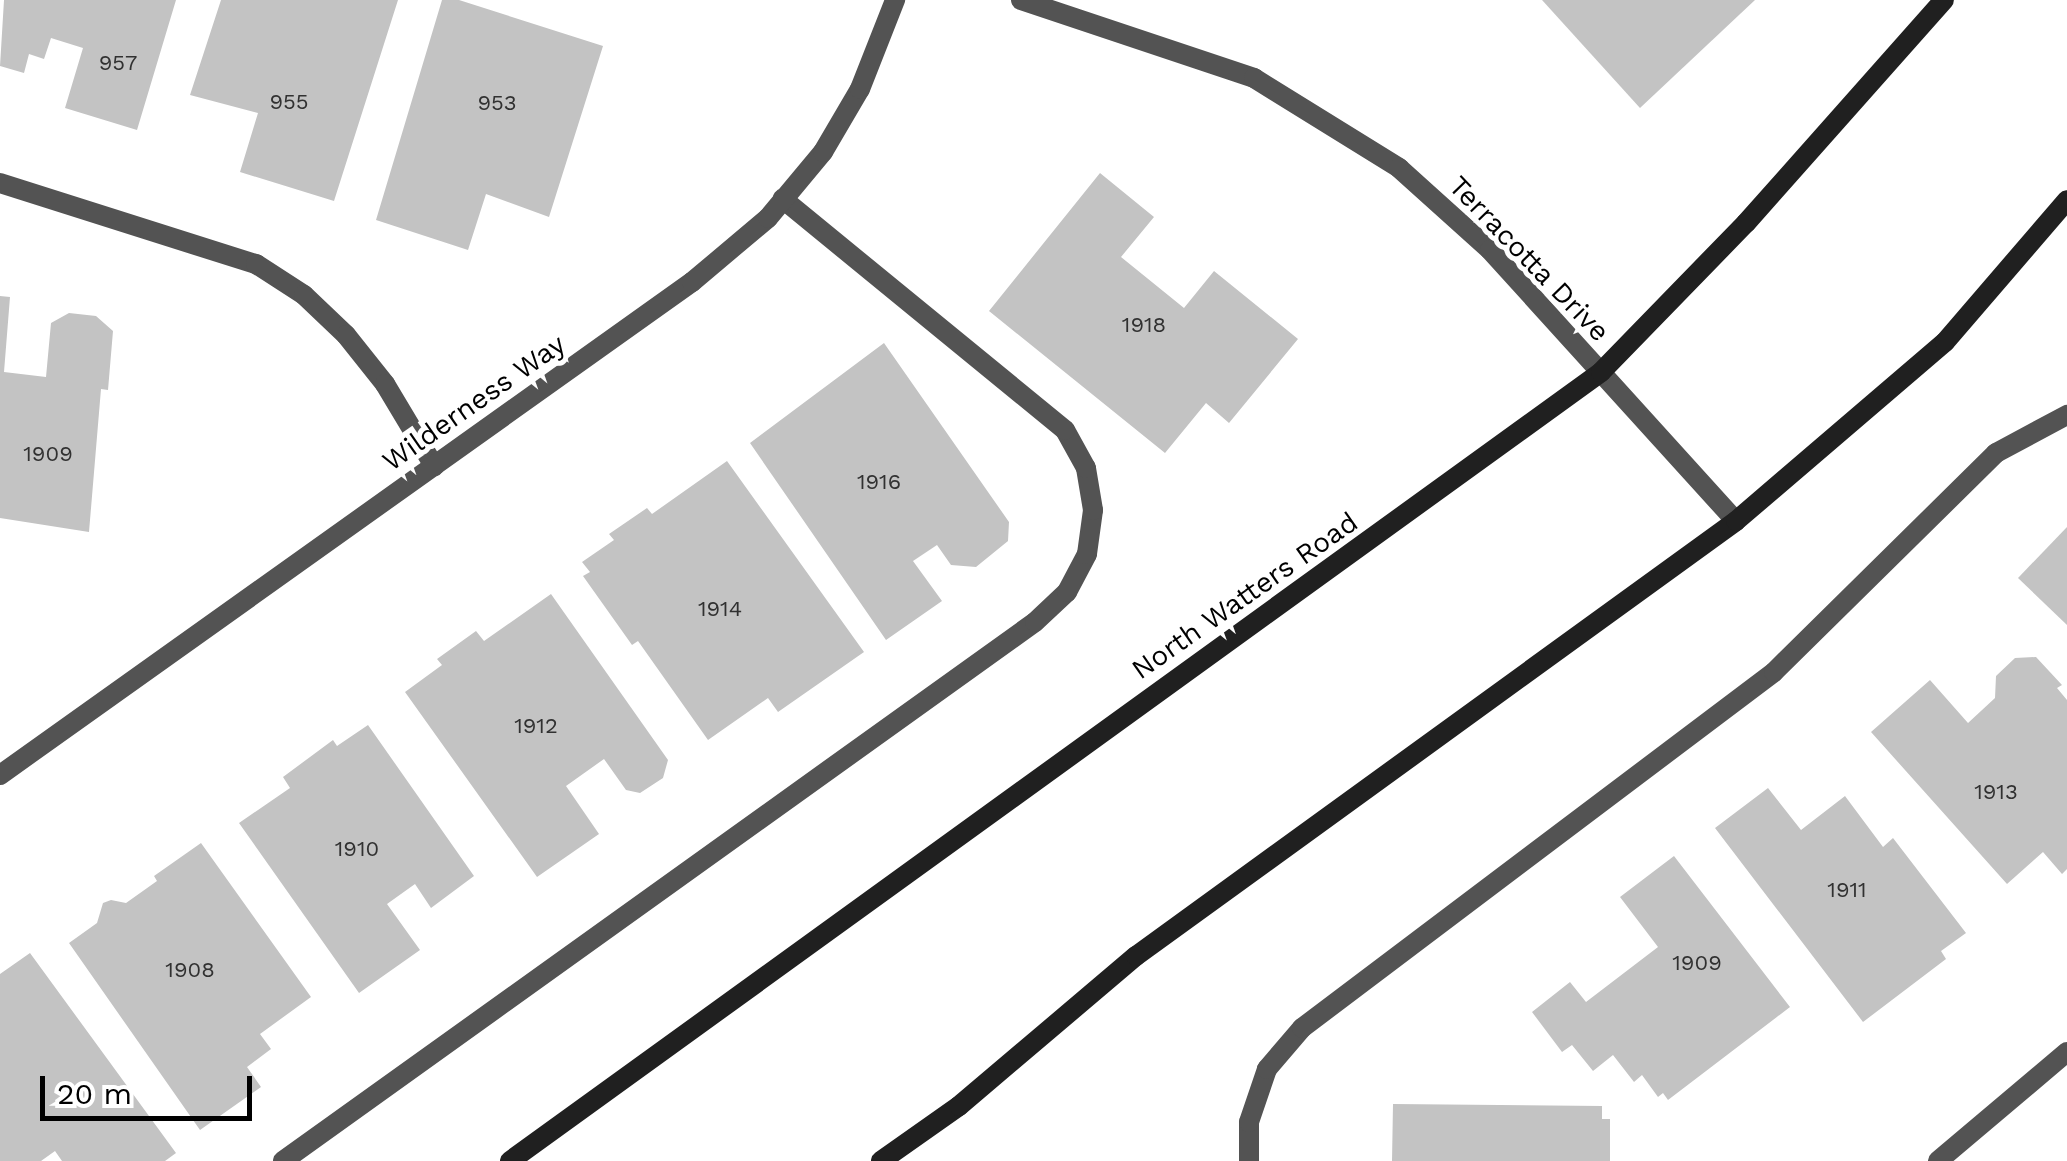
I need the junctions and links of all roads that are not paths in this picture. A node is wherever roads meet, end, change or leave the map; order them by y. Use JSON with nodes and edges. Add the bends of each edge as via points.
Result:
{"nodes":[{"id":1,"x":894,"y":0,"type":"edge"},
{"id":2,"x":1021,"y":0,"type":"edge"},
{"id":3,"x":1944,"y":0,"type":"edge"},
{"id":4,"x":0,"y":183,"type":"edge"},
{"id":5,"x":783,"y":199,"type":"junction"},
{"id":6,"x":2067,"y":200,"type":"edge"},
{"id":7,"x":1602,"y":372,"type":"junction"},
{"id":8,"x":2067,"y":415,"type":"edge"},
{"id":9,"x":434,"y":466,"type":"junction"},
{"id":10,"x":1736,"y":521,"type":"junction"},
{"id":11,"x":0,"y":775,"type":"edge"},
{"id":12,"x":2067,"y":1052,"type":"edge"},
{"id":13,"x":283,"y":1161,"type":"edge"},
{"id":14,"x":510,"y":1161,"type":"edge"},
{"id":15,"x":881,"y":1161,"type":"edge"},
{"id":16,"x":1249,"y":1161,"type":"edge"},
{"id":17,"x":1938,"y":1161,"type":"edge"}],
"edges":[{"from":1,"to":5,"type":"street","name":"Wilderness Way","via":[[860,90]]},
{"from":2,"to":7,"type":"street","name":"Terracotta Drive","via":[[1254,78],[1342,131],[1399,168],[1490,250]]},
{"from":3,"to":7,"type":"main road","name":"North Watters Road","via":[[1746,223]]},
{"from":4,"to":9,"type":"street","via":[[256,264],[304,294],[385,384]]},
{"from":5,"to":9,"type":"street","name":"Wilderness Way","via":[[692,282]]},
{"from":5,"to":13,"type":"street","via":[[1065,430],[1086,468],[1094,510],[1080,567],[1067,592],[1035,622]]},
{"from":6,"to":10,"type":"main road","via":[[1945,342]]},
{"from":7,"to":10,"type":"street","name":"Terracotta Drive"},
{"from":7,"to":14,"type":"main road","name":"North Watters Road"},
{"from":8,"to":16,"type":"street","via":[[1996,453],[1774,672],[1302,1028],[1267,1070],[1249,1122]]},
{"from":9,"to":11,"type":"street","name":"Wilderness Way"},
{"from":10,"to":15,"type":"main road","via":[[1136,956],[960,1106]]},
{"from":12,"to":17,"type":"street"}]}
